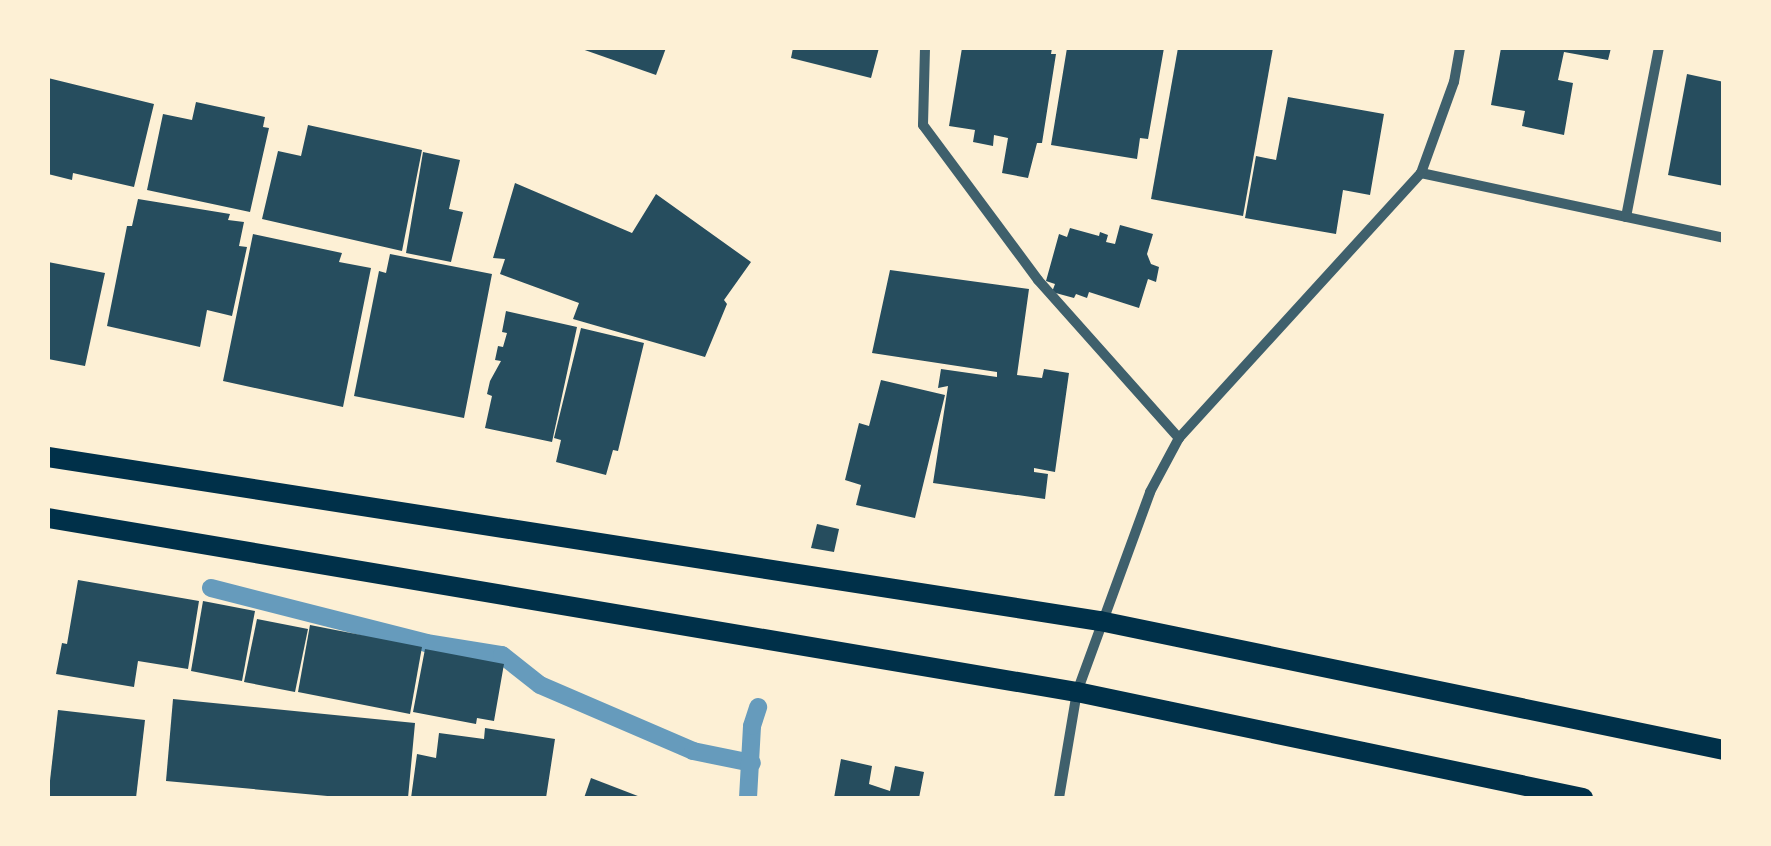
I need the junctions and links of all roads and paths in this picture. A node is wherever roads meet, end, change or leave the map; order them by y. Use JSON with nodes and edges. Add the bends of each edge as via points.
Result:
{"nodes":[{"id":1,"x":925,"y":48,"type":"edge"},
{"id":2,"x":1460,"y":48,"type":"edge"},
{"id":3,"x":1659,"y":48,"type":"edge"},
{"id":4,"x":1421,"y":174,"type":"junction"},
{"id":5,"x":1626,"y":217,"type":"junction"},
{"id":6,"x":1724,"y":238,"type":"edge"},
{"id":7,"x":1178,"y":438,"type":"junction"},
{"id":8,"x":48,"y":457,"type":"edge"},
{"id":9,"x":48,"y":518,"type":"edge"},
{"id":10,"x":1100,"y":621,"type":"junction"},
{"id":11,"x":1077,"y":692,"type":"junction"},
{"id":12,"x":1724,"y":750,"type":"edge"},
{"id":13,"x":1059,"y":798,"type":"edge"},
{"id":14,"x":1583,"y":798,"type":"edge"}],
"edges":[{"from":1,"to":7,"type":"street","via":[[922,125],[1038,280]]},
{"from":2,"to":4,"type":"street"},
{"from":3,"to":5,"type":"street"},
{"from":4,"to":5,"type":"street"},
{"from":4,"to":7,"type":"street"},
{"from":5,"to":6,"type":"street"},
{"from":7,"to":10,"type":"street"},
{"from":8,"to":10,"type":"main road"},
{"from":9,"to":11,"type":"main road"},
{"from":10,"to":11,"type":"street"},
{"from":10,"to":12,"type":"main road"},
{"from":11,"to":13,"type":"street"},
{"from":11,"to":14,"type":"main road"}]}
